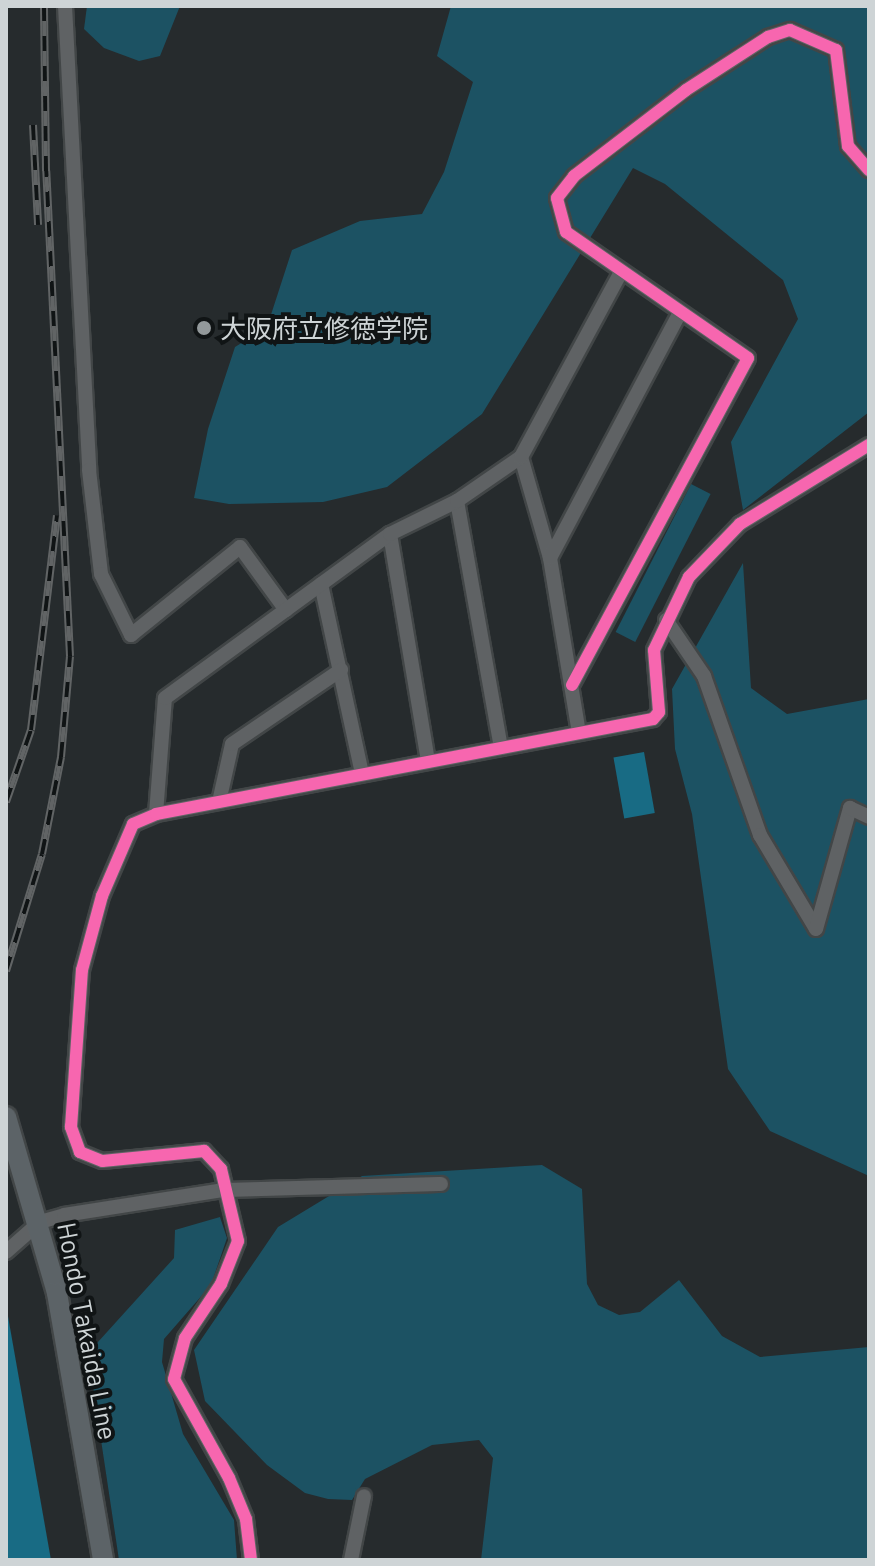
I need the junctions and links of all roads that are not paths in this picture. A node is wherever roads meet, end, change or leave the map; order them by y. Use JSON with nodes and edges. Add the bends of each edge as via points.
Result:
{"nodes":[{"id":1,"x":65,"y":6,"type":"edge"},
{"id":2,"x":869,"y":170,"type":"edge"},
{"id":3,"x":621,"y":272,"type":"junction"},
{"id":4,"x":680,"y":312,"type":"junction"},
{"id":5,"x":869,"y":445,"type":"edge"},
{"id":6,"x":521,"y":457,"type":"junction"},
{"id":7,"x":457,"y":501,"type":"junction"},
{"id":8,"x":390,"y":534,"type":"junction"},
{"id":9,"x":550,"y":558,"type":"junction"},
{"id":10,"x":321,"y":584,"type":"junction"},
{"id":11,"x":286,"y":610,"type":"junction"},
{"id":12,"x":666,"y":620,"type":"junction"},
{"id":13,"x":341,"y":670,"type":"junction"},
{"id":14,"x":572,"y":685,"type":"junction"},
{"id":15,"x":579,"y":733,"type":"junction"},
{"id":16,"x":501,"y":748,"type":"junction"},
{"id":17,"x":428,"y":762,"type":"junction"},
{"id":18,"x":362,"y":774,"type":"junction"},
{"id":19,"x":219,"y":802,"type":"junction"},
{"id":20,"x":156,"y":814,"type":"junction"},
{"id":21,"x":869,"y":817,"type":"edge"},
{"id":22,"x":6,"y":1117,"type":"edge"},
{"id":23,"x":441,"y":1184,"type":"dead end"},
{"id":24,"x":224,"y":1190,"type":"junction"},
{"id":25,"x":40,"y":1222,"type":"junction"},
{"id":26,"x":10,"y":1249,"type":"edge"},
{"id":27,"x":364,"y":1496,"type":"dead end"},
{"id":28,"x":103,"y":1560,"type":"edge"},
{"id":29,"x":251,"y":1560,"type":"edge"},
{"id":30,"x":351,"y":1560,"type":"edge"}],
"edges":[{"from":1,"to":11,"type":"street","via":[[89,470],[101,574],[131,635],[240,547]]},
{"from":2,"to":3,"type":"street","via":[[848,146],[836,50],[790,30],[768,37],[621,136],[557,198],[566,232]]},
{"from":3,"to":4,"type":"street"},
{"from":3,"to":6,"type":"street"},
{"from":4,"to":9,"type":"street"},
{"from":4,"to":14,"type":"street","via":[[748,358]]},
{"from":5,"to":12,"type":"street","via":[[740,524],[689,577]]},
{"from":6,"to":7,"type":"street"},
{"from":6,"to":9,"type":"street"},
{"from":7,"to":8,"type":"street"},
{"from":7,"to":16,"type":"street"},
{"from":8,"to":10,"type":"street"},
{"from":8,"to":17,"type":"street"},
{"from":9,"to":14,"type":"street"},
{"from":10,"to":11,"type":"street"},
{"from":10,"to":13,"type":"street"},
{"from":11,"to":20,"type":"street","via":[[165,698]]},
{"from":12,"to":15,"type":"street","via":[[654,650],[659,712],[653,719]]},
{"from":12,"to":21,"type":"street","via":[[704,676],[760,835],[816,929],[850,808]]},
{"from":13,"to":18,"type":"street"},
{"from":13,"to":19,"type":"street","via":[[232,744]]},
{"from":14,"to":15,"type":"street"},
{"from":15,"to":16,"type":"street"},
{"from":16,"to":17,"type":"street"},
{"from":17,"to":18,"type":"street"},
{"from":18,"to":19,"type":"street"},
{"from":19,"to":20,"type":"street"},
{"from":20,"to":24,"type":"street","via":[[133,824],[98,911],[82,970],[71,1127],[80,1152],[102,1161],[204,1151],[221,1169]]},
{"from":22,"to":25,"type":"main road","name":"Hondo Takaida Line"},
{"from":23,"to":24,"type":"street"},
{"from":24,"to":25,"type":"street"},
{"from":24,"to":29,"type":"street","via":[[238,1241],[221,1284],[185,1338],[174,1379],[229,1478],[246,1519]]},
{"from":25,"to":26,"type":"street"},
{"from":25,"to":28,"type":"main road","name":"Hondo Takaida Line"},
{"from":27,"to":30,"type":"street"}]}
